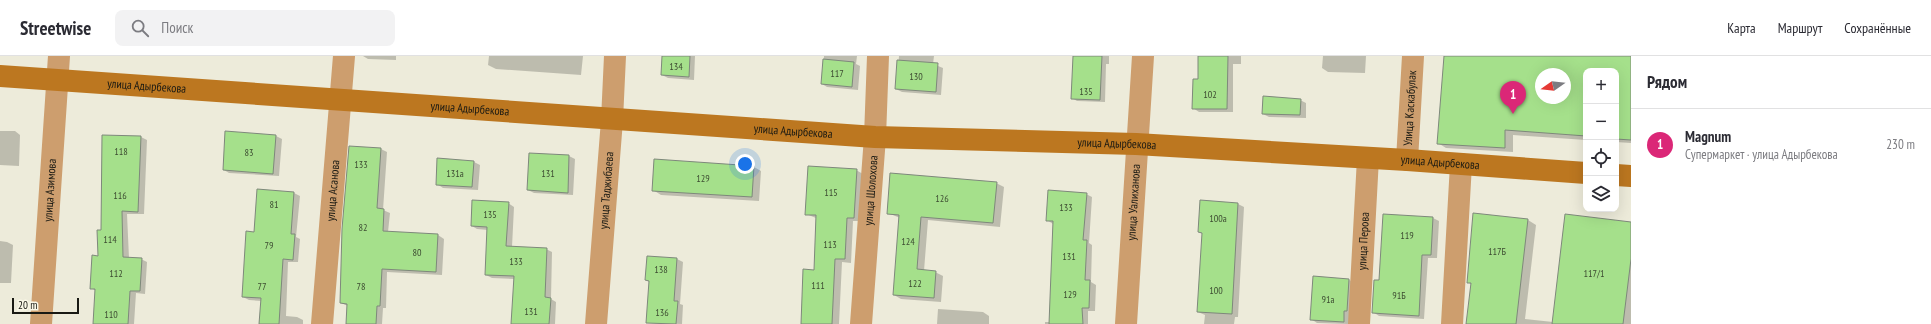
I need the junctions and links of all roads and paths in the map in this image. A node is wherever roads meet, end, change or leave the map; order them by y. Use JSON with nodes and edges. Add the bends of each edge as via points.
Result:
{"nodes":[{"id":1,"x":58,"y":56,"type":"edge"},
{"id":2,"x":344,"y":56,"type":"edge"},
{"id":3,"x":615,"y":56,"type":"edge"},
{"id":4,"x":878,"y":56,"type":"edge"},
{"id":5,"x":1143,"y":56,"type":"edge"},
{"id":6,"x":1413,"y":56,"type":"edge"},
{"id":7,"x":0,"y":76,"type":"edge"},
{"id":8,"x":57,"y":80,"type":"junction"},
{"id":9,"x":341,"y":101,"type":"junction"},
{"id":10,"x":612,"y":120,"type":"junction"},
{"id":11,"x":874,"y":136,"type":"junction"},
{"id":12,"x":1136,"y":144,"type":"junction"},
{"id":13,"x":1368,"y":158,"type":"junction"},
{"id":14,"x":1407,"y":160,"type":"junction"},
{"id":15,"x":1461,"y":164,"type":"junction"},
{"id":16,"x":1583,"y":173,"type":"edge"},
{"id":17,"x":1619,"y":175,"type":"edge"},
{"id":18,"x":1631,"y":176,"type":"edge"},
{"id":19,"x":41,"y":324,"type":"edge"},
{"id":20,"x":322,"y":324,"type":"edge"},
{"id":21,"x":596,"y":324,"type":"edge"},
{"id":22,"x":861,"y":324,"type":"edge"},
{"id":23,"x":1126,"y":324,"type":"edge"},
{"id":24,"x":1359,"y":324,"type":"edge"},
{"id":25,"x":1452,"y":324,"type":"edge"}],
"edges":[{"from":1,"to":8,"type":"street","name":"улица Азимова"},
{"from":2,"to":9,"type":"street","name":"улица Асанова"},
{"from":3,"to":10,"type":"street","name":"улица Таджибаева"},
{"from":4,"to":11,"type":"street","name":"улица Шолохова"},
{"from":5,"to":12,"type":"street","name":"улица Уалиханова"},
{"from":6,"to":14,"type":"street","name":"Улица Каскабулак"},
{"from":7,"to":8,"type":"main road","name":"улица Адырбекова"},
{"from":8,"to":9,"type":"main road","name":"улица Адырбекова"},
{"from":8,"to":19,"type":"street","name":"улица Азимова"},
{"from":9,"to":10,"type":"main road","name":"улица Адырбекова"},
{"from":9,"to":20,"type":"street","name":"улица Асанова"},
{"from":10,"to":11,"type":"main road","name":"улица Адырбекова"},
{"from":10,"to":21,"type":"street","name":"улица Таджибаева"},
{"from":11,"to":12,"type":"main road","name":"улица Адырбекова"},
{"from":11,"to":22,"type":"street","name":"улица Шолохова"},
{"from":12,"to":13,"type":"main road","name":"улица Адырбекова"},
{"from":12,"to":23,"type":"street","name":"улица Уалиханова"},
{"from":13,"to":14,"type":"main road","name":"улица Адырбекова"},
{"from":13,"to":24,"type":"street","name":"улица Перова"},
{"from":14,"to":15,"type":"main road","name":"улица Адырбекова"},
{"from":15,"to":16,"type":"main road","name":"улица Адырбекова"},
{"from":15,"to":25,"type":"street"},
{"from":17,"to":18,"type":"main road"}]}
